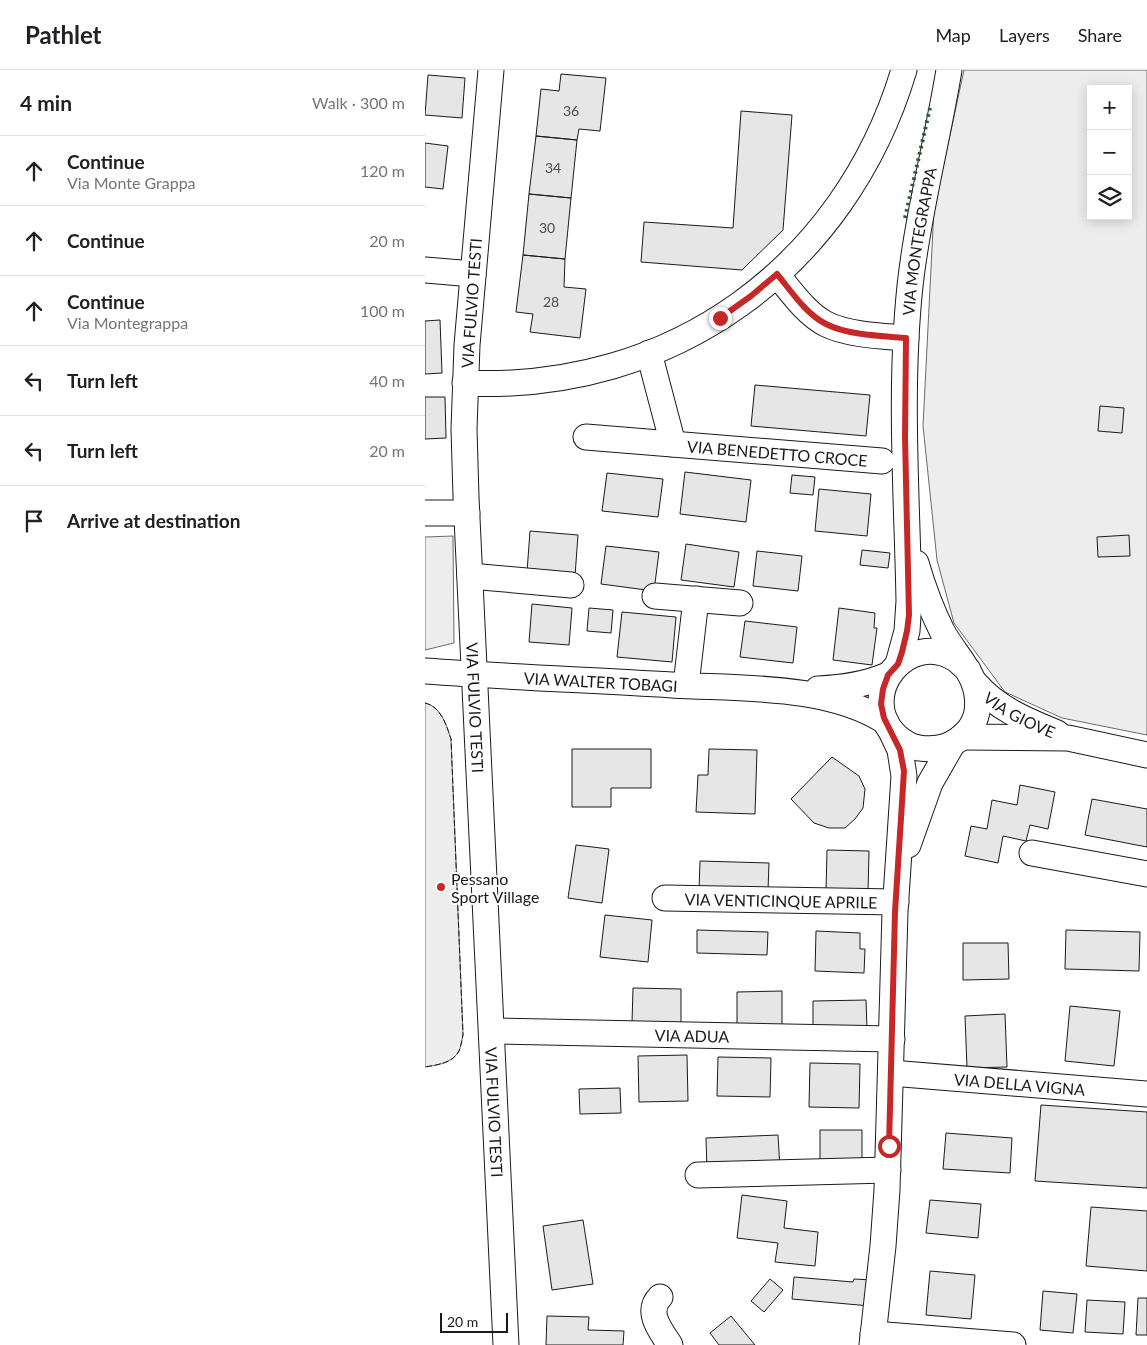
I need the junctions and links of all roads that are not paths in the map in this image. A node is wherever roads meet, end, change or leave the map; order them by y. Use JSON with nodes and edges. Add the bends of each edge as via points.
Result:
{"nodes":[{"id":1,"x":491,"y":70,"type":"edge"},
{"id":2,"x":905,"y":70,"type":"edge"},
{"id":3,"x":949,"y":70,"type":"edge"},
{"id":4,"x":425,"y":270,"type":"edge"},
{"id":5,"x":473,"y":274,"type":"junction"},
{"id":6,"x":777,"y":274,"type":"junction"},
{"id":7,"x":906,"y":338,"type":"junction"},
{"id":8,"x":649,"y":353,"type":"junction"},
{"id":9,"x":465,"y":383,"type":"junction"},
{"id":10,"x":586,"y":437,"type":"dead end"},
{"id":11,"x":673,"y":444,"type":"junction"},
{"id":12,"x":882,"y":461,"type":"dead end"},
{"id":13,"x":425,"y":513,"type":"edge"},
{"id":14,"x":467,"y":513,"type":"junction"},
{"id":15,"x":908,"y":535,"type":"junction"},
{"id":16,"x":470,"y":576,"type":"junction"},
{"id":17,"x":571,"y":585,"type":"dead end"},
{"id":18,"x":655,"y":596,"type":"dead end"},
{"id":19,"x":696,"y":600,"type":"junction"},
{"id":20,"x":740,"y":603,"type":"dead end"},
{"id":21,"x":425,"y":670,"type":"edge"},
{"id":22,"x":893,"y":670,"type":"junction"},
{"id":23,"x":475,"y":674,"type":"junction"},
{"id":24,"x":972,"y":677,"type":"junction"},
{"id":25,"x":686,"y":686,"type":"junction"},
{"id":26,"x":778,"y":691,"type":"junction"},
{"id":27,"x":889,"y":726,"type":"junction"},
{"id":28,"x":1068,"y":738,"type":"junction"},
{"id":29,"x":957,"y":740,"type":"junction"},
{"id":30,"x":1147,"y":755,"type":"edge"},
{"id":31,"x":1032,"y":852,"type":"dead end"},
{"id":32,"x":1147,"y":874,"type":"edge"},
{"id":33,"x":897,"y":875,"type":"junction"},
{"id":34,"x":665,"y":898,"type":"dead end"},
{"id":35,"x":896,"y":902,"type":"junction"},
{"id":36,"x":492,"y":1031,"type":"junction"},
{"id":37,"x":892,"y":1039,"type":"junction"},
{"id":38,"x":891,"y":1073,"type":"junction"},
{"id":39,"x":1147,"y":1094,"type":"edge"},
{"id":40,"x":887,"y":1170,"type":"junction"},
{"id":41,"x":698,"y":1175,"type":"dead end"},
{"id":42,"x":660,"y":1297,"type":"dead end"},
{"id":43,"x":873,"y":1340,"type":"edge"},
{"id":44,"x":506,"y":1345,"type":"edge"},
{"id":45,"x":670,"y":1345,"type":"edge"},
{"id":46,"x":1013,"y":1345,"type":"edge"}],
"edges":[{"from":1,"to":5,"type":"street","name":"VIA FULVIO TESTI"},
{"from":2,"to":6,"type":"street","via":[[883,130],[851,189],[818,233]]},
{"from":3,"to":7,"type":"street","name":"VIA MONTEGRAPPA","via":[[919,218]]},
{"from":4,"to":5,"type":"street"},
{"from":5,"to":9,"type":"street","name":"VIA FULVIO TESTI"},
{"from":6,"to":7,"type":"street","via":[[810,311],[827,324],[850,331]]},
{"from":6,"to":8,"type":"street","via":[[720,318]]},
{"from":7,"to":15,"type":"street","name":"VIA MONTEGRAPPA"},
{"from":8,"to":9,"type":"street","via":[[594,372],[551,380]]},
{"from":8,"to":11,"type":"street","name":"VIA BENEDETTO CROCE"},
{"from":9,"to":14,"type":"street","name":"VIA FULVIO TESTI"},
{"from":10,"to":11,"type":"street","name":"VIA BENEDETTO CROCE"},
{"from":11,"to":12,"type":"street","name":"VIA BENEDETTO CROCE"},
{"from":13,"to":14,"type":"street"},
{"from":14,"to":16,"type":"street","name":"VIA FULVIO TESTI"},
{"from":15,"to":22,"type":"street","name":"VIA MONTEGRAPPA","via":[[909,615],[905,640]]},
{"from":15,"to":24,"type":"street","name":"VIA MONTEGRAPPA","via":[[935,616]]},
{"from":16,"to":17,"type":"street"},
{"from":16,"to":23,"type":"street","name":"VIA FULVIO TESTI"},
{"from":18,"to":19,"type":"street"},
{"from":19,"to":20,"type":"street"},
{"from":19,"to":25,"type":"street"},
{"from":21,"to":23,"type":"street","name":"VIA WALTER TOBAGI"},
{"from":22,"to":24,"type":"street","via":[[911,656],[926,652],[942,653],[956,660]]},
{"from":22,"to":26,"type":"street","name":"VIA WALTER TOBAGI","via":[[870,682],[845,687]]},
{"from":22,"to":27,"type":"street","via":[[883,689],[881,704]]},
{"from":23,"to":25,"type":"street","name":"VIA WALTER TOBAGI"},
{"from":23,"to":36,"type":"street","name":"VIA FULVIO TESTI"},
{"from":24,"to":28,"type":"street","name":"VIA GIOVE","via":[[991,700],[1013,714]]},
{"from":24,"to":29,"type":"street","via":[[979,700],[977,716],[969,730]]},
{"from":25,"to":26,"type":"street","name":"VIA WALTER TOBAGI"},
{"from":26,"to":27,"type":"street","name":"VIA WALTER TOBAGI","via":[[843,701],[872,713]]},
{"from":27,"to":29,"type":"street","via":[[902,741],[915,748],[945,748]]},
{"from":27,"to":33,"type":"street","via":[[900,750],[904,771]]},
{"from":28,"to":29,"type":"street","name":"VIA GIOVE"},
{"from":28,"to":30,"type":"street","name":"VIA GIOVE"},
{"from":29,"to":33,"type":"street","via":[[927,790]]},
{"from":31,"to":32,"type":"street"},
{"from":33,"to":35,"type":"street"},
{"from":34,"to":35,"type":"street","name":"VIA VENTICINQUE APRILE"},
{"from":35,"to":37,"type":"street"},
{"from":36,"to":37,"type":"street","name":"VIA ADUA"},
{"from":36,"to":44,"type":"street","name":"VIA FULVIO TESTI"},
{"from":37,"to":38,"type":"street"},
{"from":38,"to":39,"type":"street","name":"VIA DELLA VIGNA"},
{"from":38,"to":40,"type":"street"},
{"from":40,"to":41,"type":"street"},
{"from":40,"to":43,"type":"street"},
{"from":42,"to":45,"type":"street","via":[[654,1308],[654,1318]]},
{"from":43,"to":46,"type":"street"}]}
